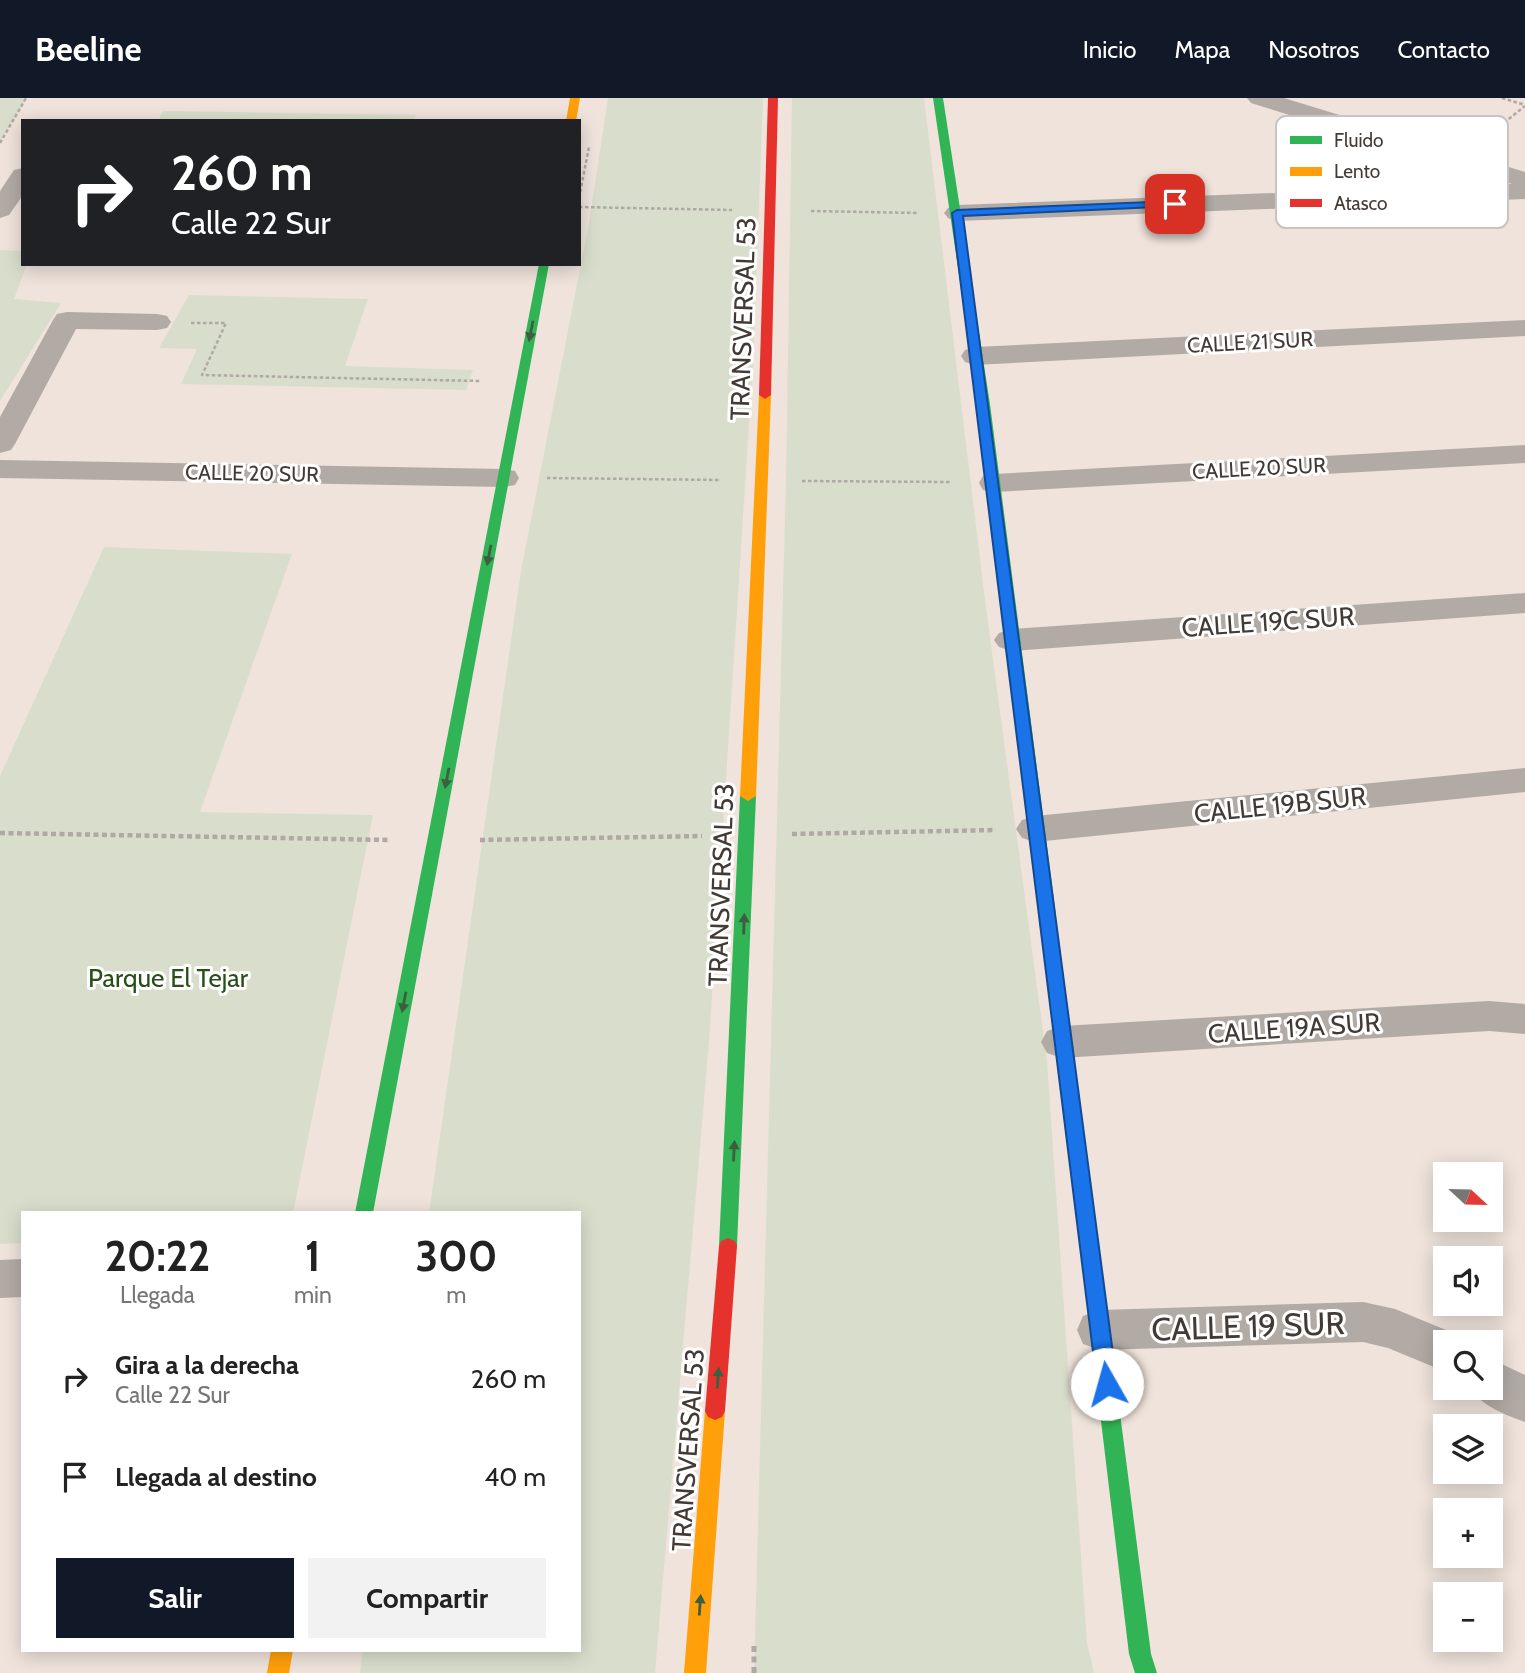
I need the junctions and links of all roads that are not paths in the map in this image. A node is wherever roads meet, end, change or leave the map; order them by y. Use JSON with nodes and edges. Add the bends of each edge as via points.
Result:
{"nodes":[{"id":1,"x":575,"y":98,"type":"edge"},
{"id":2,"x":773,"y":98,"type":"edge"},
{"id":3,"x":938,"y":98,"type":"edge"},
{"id":4,"x":1259,"y":98,"type":"edge"},
{"id":5,"x":1318,"y":116,"type":"edge"},
{"id":6,"x":571,"y":119,"type":"edge"},
{"id":7,"x":1508,"y":175,"type":"edge"},
{"id":8,"x":21,"y":180,"type":"edge"},
{"id":9,"x":1525,"y":180,"type":"edge"},
{"id":10,"x":1276,"y":200,"type":"edge"},
{"id":11,"x":957,"y":213,"type":"junction"},
{"id":12,"x":4,"y":224,"type":"edge"},
{"id":13,"x":544,"y":266,"type":"edge"},
{"id":14,"x":157,"y":322,"type":"road end"},
{"id":15,"x":1525,"y":328,"type":"edge"},
{"id":16,"x":975,"y":356,"type":"junction"},
{"id":17,"x":0,"y":444,"type":"edge"},
{"id":18,"x":1525,"y":454,"type":"edge"},
{"id":19,"x":0,"y":468,"type":"edge"},
{"id":20,"x":504,"y":478,"type":"junction"},
{"id":21,"x":993,"y":483,"type":"junction"},
{"id":22,"x":1525,"y":603,"type":"edge"},
{"id":23,"x":1011,"y":640,"type":"junction"},
{"id":24,"x":1525,"y":780,"type":"edge"},
{"id":25,"x":1035,"y":829,"type":"junction"},
{"id":26,"x":1525,"y":1019,"type":"edge"},
{"id":27,"x":1062,"y":1042,"type":"junction"},
{"id":28,"x":364,"y":1211,"type":"edge"},
{"id":29,"x":21,"y":1278,"type":"edge"},
{"id":30,"x":0,"y":1279,"type":"edge"},
{"id":31,"x":1100,"y":1330,"type":"junction"},
{"id":32,"x":1433,"y":1346,"type":"edge"},
{"id":33,"x":1503,"y":1387,"type":"edge"},
{"id":34,"x":1525,"y":1401,"type":"edge"},
{"id":35,"x":282,"y":1652,"type":"edge"},
{"id":36,"x":278,"y":1673,"type":"edge"},
{"id":37,"x":695,"y":1673,"type":"edge"},
{"id":38,"x":1146,"y":1673,"type":"edge"}],
"edges":[{"from":1,"to":6,"type":"street"},
{"from":37,"to":2,"type":"street","name":"TRANSVERSAL 53","one_way":true,"via":[[733,1159],[765,407]]},
{"from":3,"to":11,"type":"street"},
{"from":4,"to":5,"type":"street"},
{"from":7,"to":9,"type":"street"},
{"from":8,"to":12,"type":"street"},
{"from":10,"to":11,"type":"street"},
{"from":11,"to":16,"type":"street"},
{"from":13,"to":20,"type":"street","one_way":true},
{"from":14,"to":17,"type":"street","via":[[67,320]]},
{"from":15,"to":16,"type":"street","name":"CALLE 21 SUR"},
{"from":16,"to":21,"type":"street"},
{"from":18,"to":21,"type":"street","name":"CALLE 20 SUR"},
{"from":19,"to":20,"type":"street","name":"CALLE 20 SUR"},
{"from":20,"to":28,"type":"street","one_way":true},
{"from":21,"to":23,"type":"street"},
{"from":22,"to":23,"type":"street","name":"CALLE 19C SUR"},
{"from":23,"to":25,"type":"street"},
{"from":24,"to":25,"type":"street","name":"CALLE 19B SUR"},
{"from":25,"to":27,"type":"street"},
{"from":26,"to":27,"type":"street","name":"CALLE 19A SUR","via":[[1489,1016]]},
{"from":27,"to":31,"type":"street"},
{"from":29,"to":30,"type":"street"},
{"from":31,"to":32,"type":"street","name":"CALLE 19 SUR","via":[[1363,1322],[1395,1329]]},
{"from":31,"to":38,"type":"street"},
{"from":33,"to":34,"type":"street"},
{"from":35,"to":36,"type":"street"}]}
